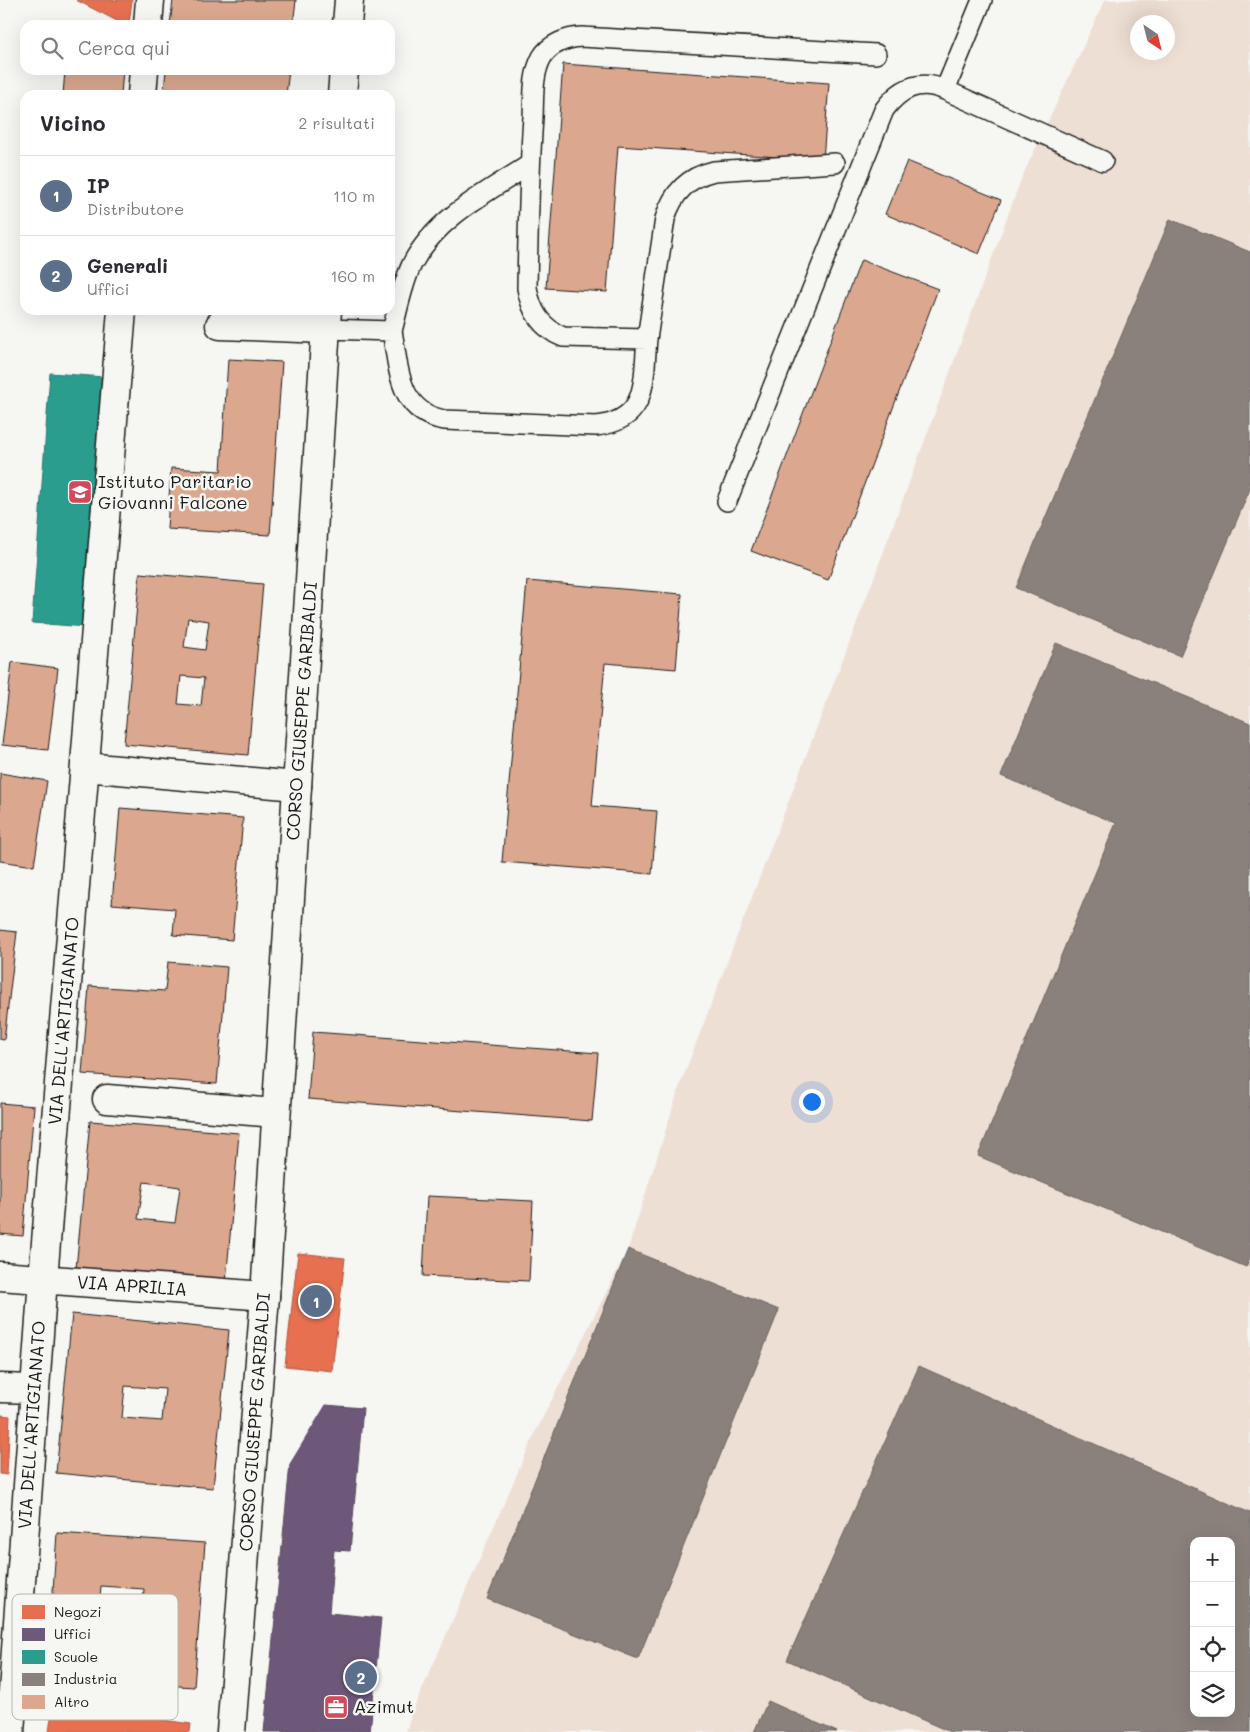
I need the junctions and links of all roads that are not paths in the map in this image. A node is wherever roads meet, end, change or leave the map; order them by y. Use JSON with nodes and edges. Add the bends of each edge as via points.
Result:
{"nodes":[{"id":1,"x":150,"y":0,"type":"edge"},
{"id":2,"x":348,"y":0,"type":"edge"},
{"id":3,"x":982,"y":0,"type":"edge"},
{"id":4,"x":148,"y":20,"type":"edge"},
{"id":5,"x":347,"y":20,"type":"edge"},
{"id":6,"x":876,"y":54,"type":"dead end"},
{"id":7,"x":144,"y":75,"type":"edge"},
{"id":8,"x":344,"y":75,"type":"edge"},
{"id":9,"x":142,"y":90,"type":"edge"},
{"id":10,"x":342,"y":90,"type":"edge"},
{"id":11,"x":945,"y":90,"type":"junction"},
{"id":12,"x":1103,"y":161,"type":"dead end"},
{"id":13,"x":835,"y":163,"type":"dead end"},
{"id":14,"x":529,"y":165,"type":"junction"},
{"id":15,"x":122,"y":315,"type":"edge"},
{"id":16,"x":327,"y":320,"type":"edge"},
{"id":17,"x":220,"y":325,"type":"dead end"},
{"id":18,"x":392,"y":331,"type":"junction"},
{"id":19,"x":647,"y":339,"type":"junction"},
{"id":20,"x":727,"y":501,"type":"dead end"},
{"id":21,"x":85,"y":767,"type":"junction"},
{"id":22,"x":297,"y":786,"type":"junction"},
{"id":23,"x":106,"y":1098,"type":"dead end"},
{"id":24,"x":276,"y":1113,"type":"junction"},
{"id":25,"x":0,"y":1276,"type":"edge"},
{"id":26,"x":43,"y":1279,"type":"junction"},
{"id":27,"x":265,"y":1296,"type":"junction"},
{"id":28,"x":0,"y":1388,"type":"edge"},
{"id":29,"x":35,"y":1389,"type":"junction"},
{"id":30,"x":20,"y":1594,"type":"edge"},
{"id":31,"x":12,"y":1705,"type":"edge"},
{"id":32,"x":10,"y":1732,"type":"edge"},
{"id":33,"x":231,"y":1732,"type":"edge"}],
"edges":[{"from":1,"to":4,"type":"street"},
{"from":2,"to":5,"type":"street"},
{"from":3,"to":11,"type":"lane"},
{"from":6,"to":14,"type":"lane","via":[[571,38],[550,48],[538,65]]},
{"from":7,"to":9,"type":"street"},
{"from":8,"to":10,"type":"street"},
{"from":11,"to":12,"type":"lane"},
{"from":11,"to":20,"type":"lane","via":[[927,84],[914,86],[898,94],[884,110]]},
{"from":13,"to":19,"type":"lane","via":[[714,171],[702,174],[682,188],[671,203],[666,219]]},
{"from":14,"to":18,"type":"lane","via":[[473,201],[430,238],[406,278]]},
{"from":14,"to":19,"type":"lane","via":[[527,288],[535,314],[543,325],[563,337]]},
{"from":15,"to":21,"type":"street","name":"VIA DELL'ARTIGIANATO"},
{"from":16,"to":17,"type":"street"},
{"from":16,"to":18,"type":"lane"},
{"from":16,"to":22,"type":"street","name":"CORSO GIUSEPPE GARIBALDI"},
{"from":18,"to":19,"type":"lane","via":[[403,388],[412,403],[426,415],[444,420],[596,426],[620,420],[630,414],[636,404],[641,395]]},
{"from":21,"to":22,"type":"street"},
{"from":21,"to":26,"type":"street","name":"VIA DELL'ARTIGIANATO"},
{"from":22,"to":24,"type":"street","name":"CORSO GIUSEPPE GARIBALDI"},
{"from":23,"to":24,"type":"street"},
{"from":24,"to":27,"type":"street","name":"CORSO GIUSEPPE GARIBALDI"},
{"from":25,"to":26,"type":"street","name":"VIA APRILIA"},
{"from":26,"to":27,"type":"street","name":"VIA APRILIA"},
{"from":26,"to":29,"type":"street","name":"VIA DELL'ARTIGIANATO"},
{"from":27,"to":33,"type":"street","name":"CORSO GIUSEPPE GARIBALDI"},
{"from":28,"to":29,"type":"street"},
{"from":29,"to":30,"type":"street","name":"VIA DELL'ARTIGIANATO"},
{"from":31,"to":32,"type":"street","name":"VIA DELL'ARTIGIANATO"}]}
